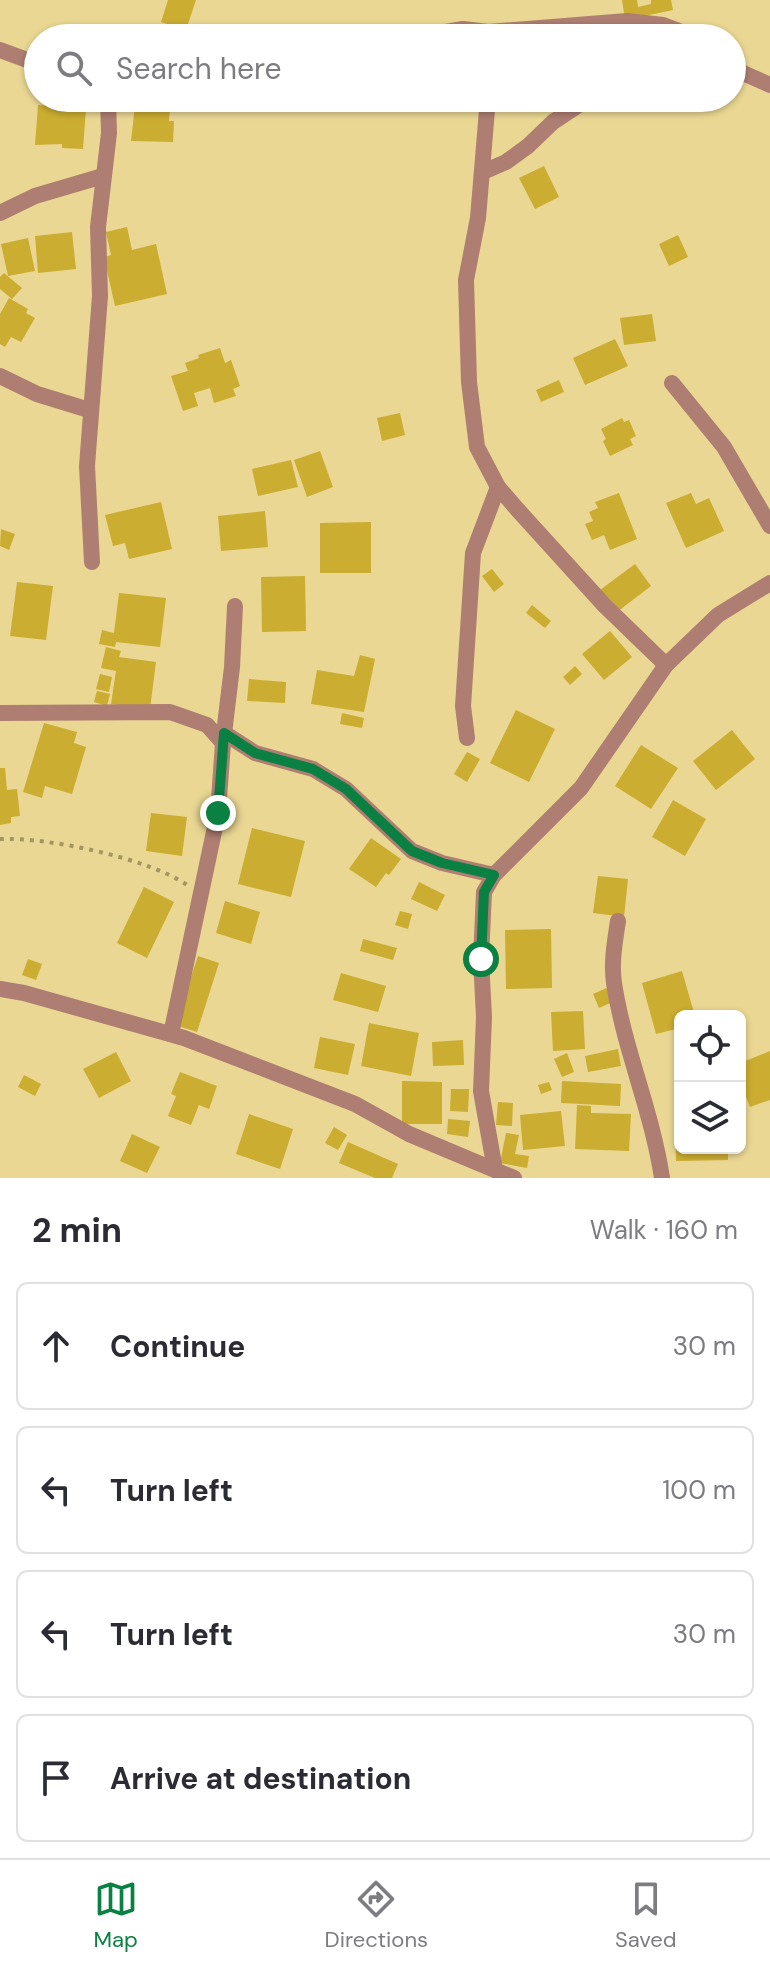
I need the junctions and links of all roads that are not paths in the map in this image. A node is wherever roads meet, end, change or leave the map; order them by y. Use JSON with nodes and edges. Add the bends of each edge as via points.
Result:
{"nodes":[{"id":1,"x":597,"y":24,"type":"edge"},
{"id":2,"x":654,"y":24,"type":"edge"},
{"id":3,"x":0,"y":50,"type":"edge"},
{"id":4,"x":24,"y":59,"type":"edge"},
{"id":5,"x":746,"y":74,"type":"edge"},
{"id":6,"x":770,"y":85,"type":"edge"},
{"id":7,"x":108,"y":112,"type":"edge"},
{"id":8,"x":487,"y":112,"type":"edge"},
{"id":9,"x":568,"y":112,"type":"edge"},
{"id":10,"x":483,"y":172,"type":"junction"},
{"id":11,"x":103,"y":176,"type":"junction"},
{"id":12,"x":1,"y":211,"type":"edge"},
{"id":13,"x":0,"y":376,"type":"edge"},
{"id":14,"x":672,"y":383,"type":"dead end"},
{"id":15,"x":89,"y":410,"type":"junction"},
{"id":16,"x":498,"y":487,"type":"junction"},
{"id":17,"x":770,"y":526,"type":"edge"},
{"id":18,"x":92,"y":562,"type":"dead end"},
{"id":19,"x":770,"y":583,"type":"edge"},
{"id":20,"x":235,"y":606,"type":"dead end"},
{"id":21,"x":666,"y":665,"type":"junction"},
{"id":22,"x":0,"y":713,"type":"edge"},
{"id":23,"x":223,"y":738,"type":"junction"},
{"id":24,"x":467,"y":738,"type":"dead end"},
{"id":25,"x":494,"y":875,"type":"junction"},
{"id":26,"x":618,"y":921,"type":"dead end"},
{"id":27,"x":0,"y":989,"type":"edge"},
{"id":28,"x":171,"y":1034,"type":"junction"},
{"id":29,"x":495,"y":1170,"type":"junction"},
{"id":30,"x":514,"y":1178,"type":"edge"},
{"id":31,"x":662,"y":1178,"type":"edge"}],
"edges":[{"from":1,"to":2,"type":"street"},
{"from":3,"to":4,"type":"street"},
{"from":5,"to":6,"type":"street"},
{"from":7,"to":11,"type":"street"},
{"from":8,"to":10,"type":"street"},
{"from":9,"to":10,"type":"street","via":[[506,162]]},
{"from":10,"to":16,"type":"street","via":[[466,280],[469,382],[477,447]]},
{"from":11,"to":12,"type":"street"},
{"from":11,"to":15,"type":"street","via":[[100,296]]},
{"from":13,"to":15,"type":"street"},
{"from":14,"to":17,"type":"street","via":[[724,447]]},
{"from":15,"to":18,"type":"street"},
{"from":16,"to":21,"type":"street"},
{"from":16,"to":24,"type":"street","via":[[473,553],[463,706]]},
{"from":19,"to":21,"type":"street","via":[[718,615]]},
{"from":20,"to":23,"type":"street"},
{"from":21,"to":25,"type":"street","via":[[581,788]]},
{"from":22,"to":23,"type":"street","via":[[170,712],[207,725]]},
{"from":23,"to":25,"type":"street","via":[[313,769],[346,789],[412,851]]},
{"from":23,"to":28,"type":"street","via":[[218,813]]},
{"from":25,"to":29,"type":"street","via":[[484,892],[481,1091]]},
{"from":26,"to":31,"type":"street","via":[[614,982]]},
{"from":27,"to":28,"type":"street"},
{"from":28,"to":29,"type":"street","via":[[355,1104],[409,1134]]},
{"from":29,"to":30,"type":"street"}]}
